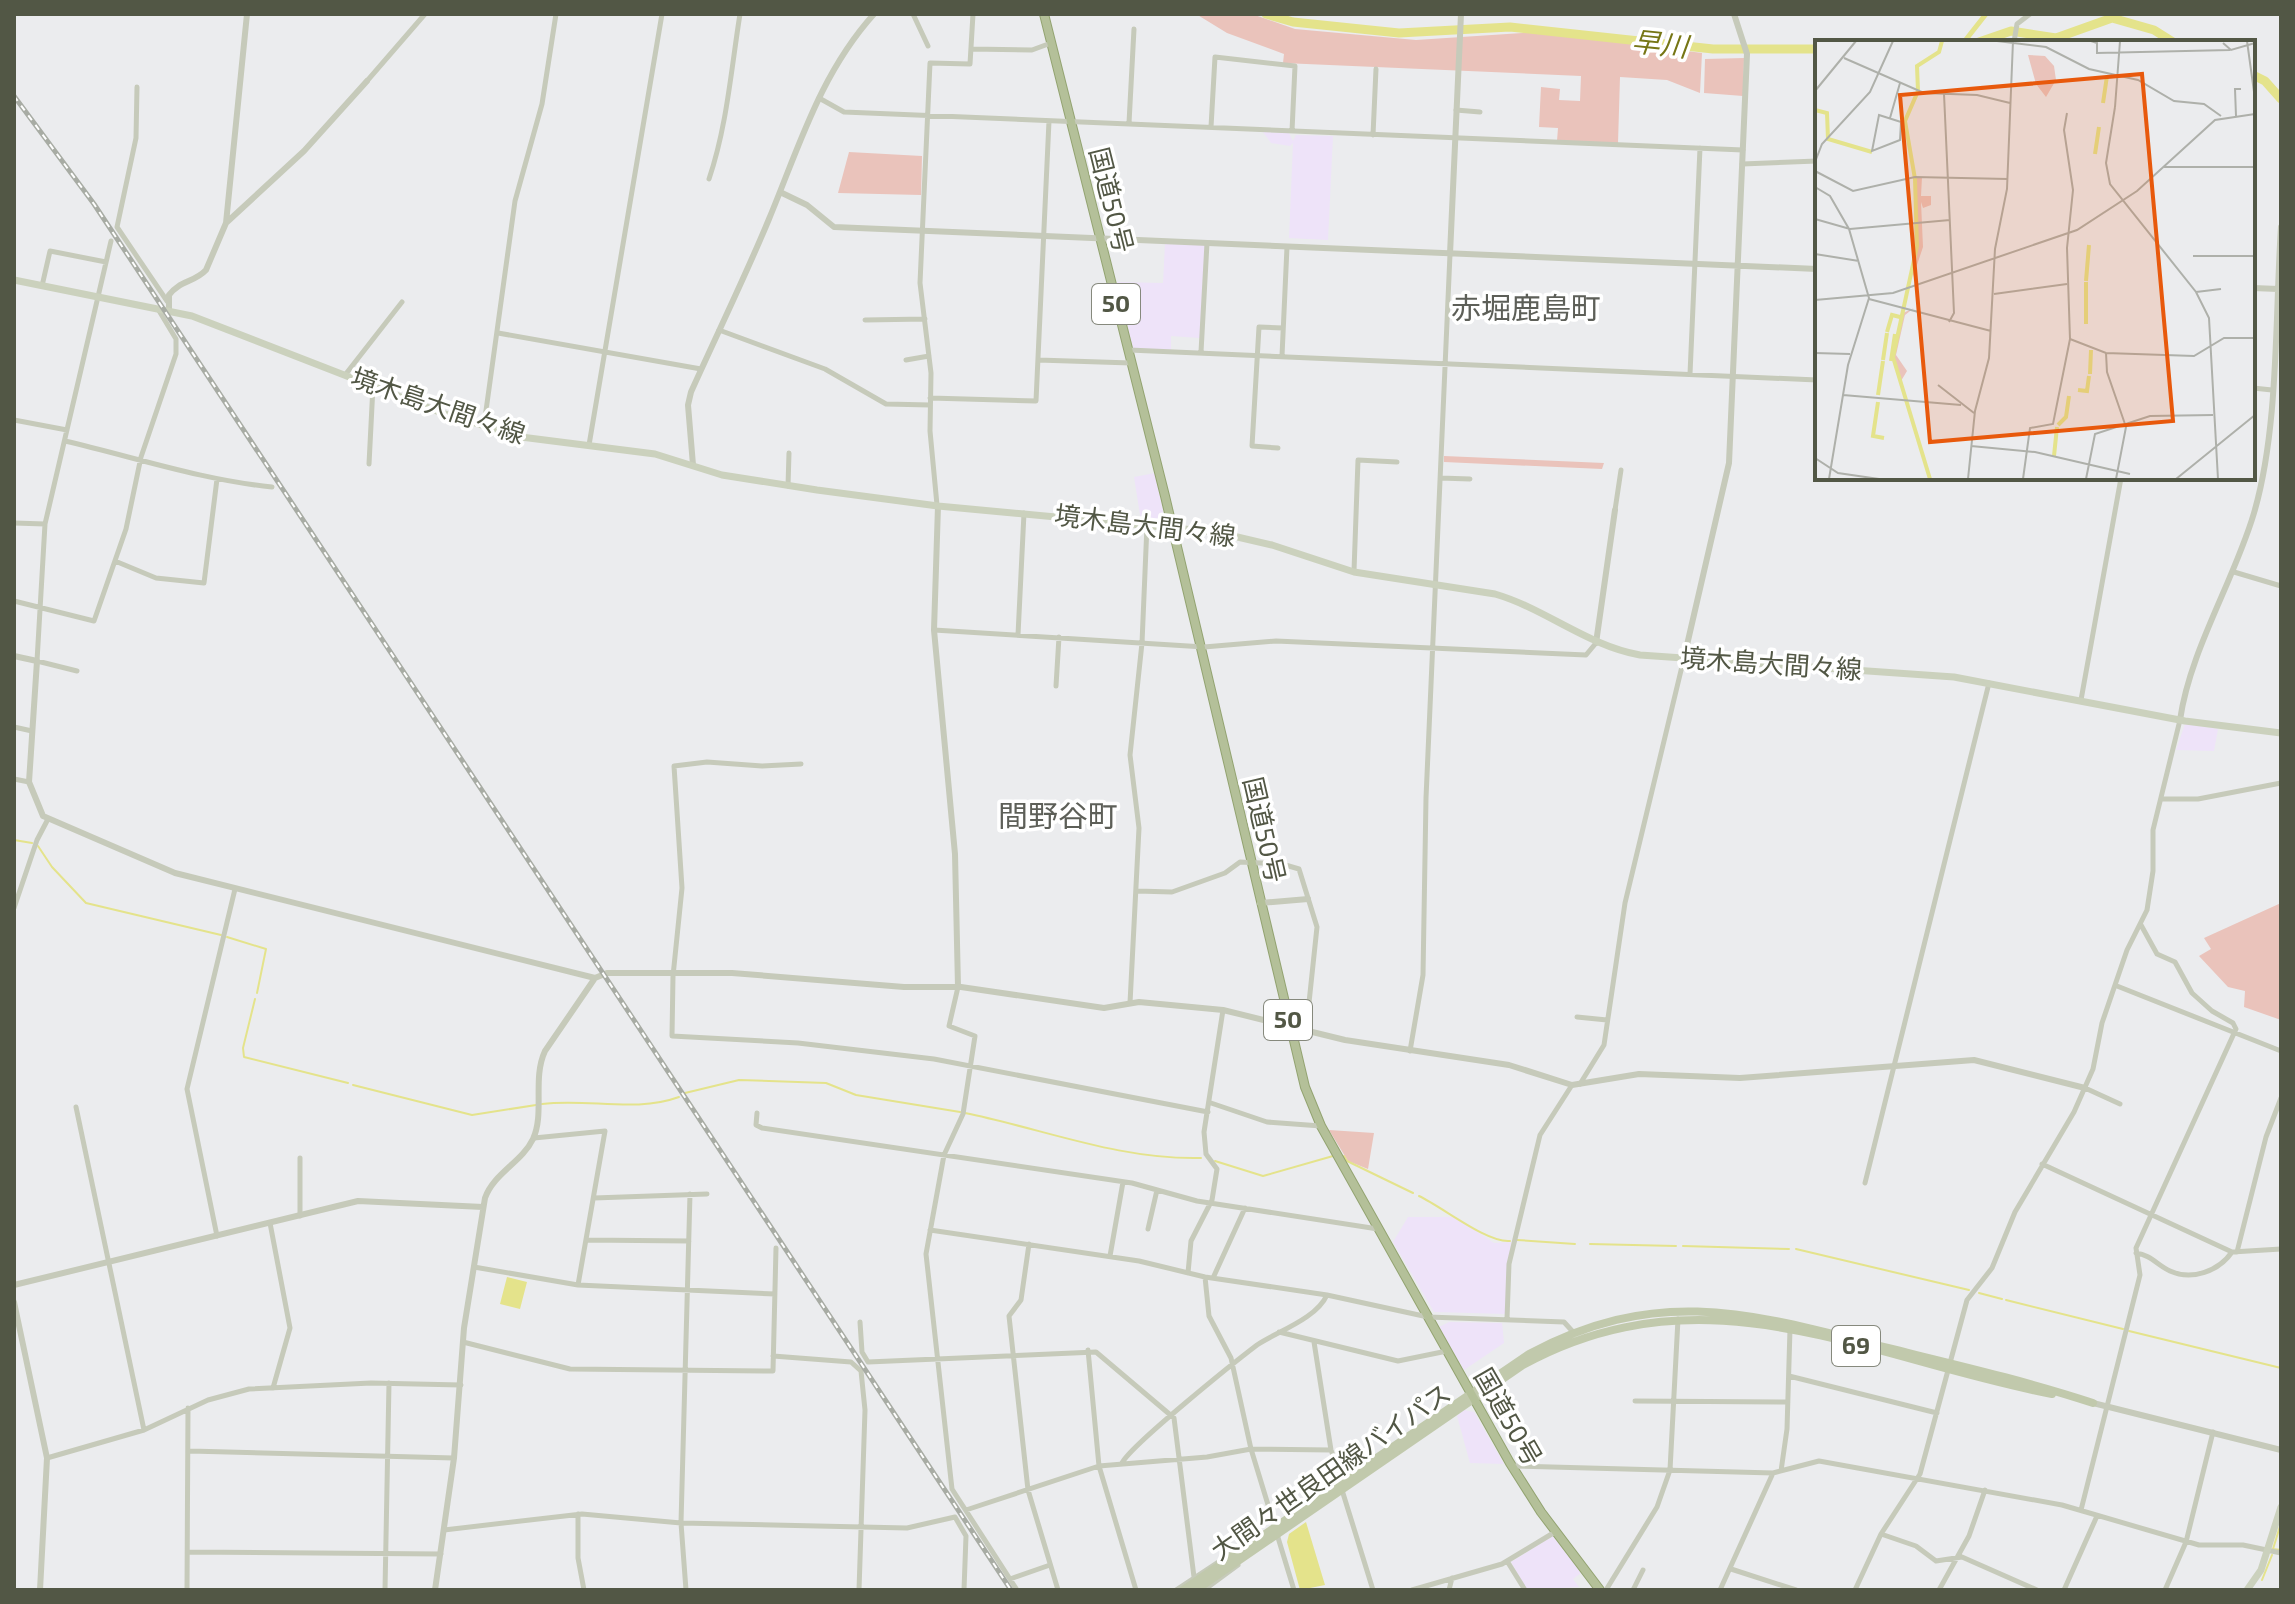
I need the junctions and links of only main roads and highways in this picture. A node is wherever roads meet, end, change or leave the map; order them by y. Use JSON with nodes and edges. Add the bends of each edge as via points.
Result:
{"nodes":[{"id":1,"x":1044,"y":14,"type":"edge"},
{"id":2,"x":14,"y":280,"type":"edge"},
{"id":3,"x":1172,"y":527,"type":"junction"},
{"id":4,"x":2281,"y":733,"type":"edge"},
{"id":5,"x":1949,"y":1367,"type":"junction"},
{"id":6,"x":1471,"y":1395,"type":"junction"},
{"id":7,"x":2093,"y":1403,"type":"road end"},
{"id":8,"x":2281,"y":1507,"type":"edge"},
{"id":9,"x":1244,"y":1553,"type":"junction"},
{"id":10,"x":1183,"y":1590,"type":"edge"},
{"id":11,"x":1196,"y":1590,"type":"edge"},
{"id":12,"x":1600,"y":1590,"type":"edge"},
{"id":13,"x":2247,"y":1590,"type":"edge"}],
"edges":[{"from":1,"to":3,"type":"highway","name":"国道50号","number":"50"},
{"from":2,"to":3,"type":"main road","name":"境木島大間々線","via":[[158,309],[168,306],[521,437],[655,454],[722,475],[788,486]]},
{"from":3,"to":4,"type":"main road","name":"境木島大間々線","via":[[1249,539],[1354,572],[1486,592],[1516,601],[1596,643],[1640,655],[1989,682],[2180,720]]},
{"from":3,"to":6,"type":"highway","name":"国道50号","number":"50","via":[[1305,1087],[1321,1126]]},
{"from":5,"to":6,"type":"main road","name":"大間々世良田線バイパス","number":"69","via":[[1790,1329],[1678,1318],[1575,1339]]},
{"from":5,"to":6,"type":"main road","name":"大間々世良田線バイパス","number":"69","via":[[1790,1323],[1716,1310],[1638,1314],[1574,1333],[1529,1354]]},
{"from":5,"to":7,"type":"main road","name":"大間々世良田線バイパス","number":"69"},
{"from":6,"to":9,"type":"main road","name":"大間々世良田線バイパス","number":"69"},
{"from":6,"to":12,"type":"highway","name":"国道50号","number":"50","via":[[1555,1532]]},
{"from":8,"to":13,"type":"main road","via":[[2259,1575]]},
{"from":9,"to":10,"type":"main road","name":"大間々世良田線バイパス","number":"69"},
{"from":9,"to":11,"type":"main road","name":"大間々世良田線バイパス","number":"69"}]}
